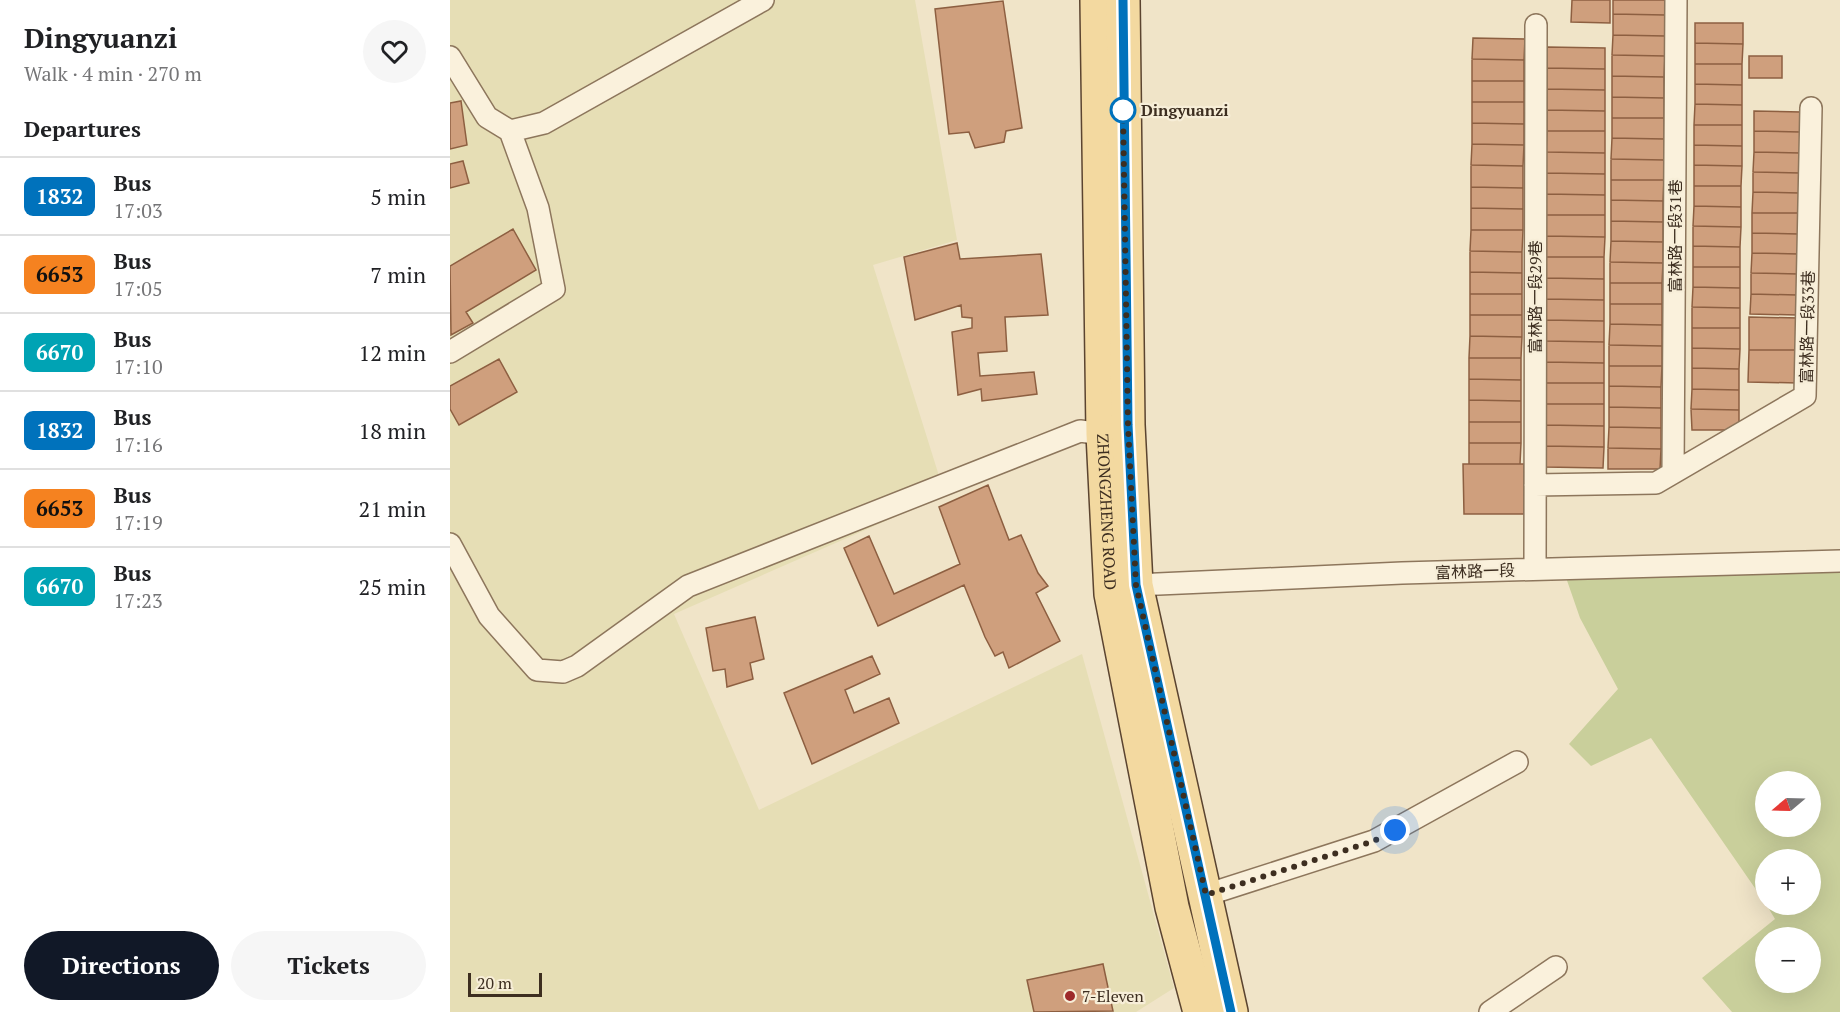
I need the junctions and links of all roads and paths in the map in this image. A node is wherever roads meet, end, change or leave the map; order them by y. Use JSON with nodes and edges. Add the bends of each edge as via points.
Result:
{"nodes":[{"id":1,"x":763,"y":0,"type":"edge"},
{"id":2,"x":1097,"y":0,"type":"edge"},
{"id":3,"x":1123,"y":0,"type":"edge"},
{"id":4,"x":1676,"y":0,"type":"edge"},
{"id":5,"x":1536,"y":26,"type":"dead end"},
{"id":6,"x":450,"y":57,"type":"edge"},
{"id":7,"x":1811,"y":108,"type":"dead end"},
{"id":8,"x":510,"y":131,"type":"junction"},
{"id":9,"x":450,"y":352,"type":"edge"},
{"id":10,"x":1102,"y":434,"type":"junction"},
{"id":11,"x":1673,"y":473,"type":"junction"},
{"id":12,"x":1535,"y":485,"type":"junction"},
{"id":13,"x":450,"y":544,"type":"edge"},
{"id":14,"x":1840,"y":561,"type":"edge"},
{"id":15,"x":1535,"y":569,"type":"junction"},
{"id":16,"x":1124,"y":589,"type":"junction"},
{"id":17,"x":1517,"y":762,"type":"dead end"},
{"id":18,"x":1206,"y":895,"type":"junction"},
{"id":19,"x":1556,"y":967,"type":"dead end"},
{"id":20,"x":1200,"y":1012,"type":"edge"},
{"id":21,"x":1231,"y":1012,"type":"edge"},
{"id":22,"x":1490,"y":1012,"type":"edge"}],
"edges":[{"from":1,"to":8,"type":"street","via":[[544,123]]},
{"from":2,"to":10,"type":"main road","name":"ZHONGZHENG ROAD"},
{"from":3,"to":16,"type":"main road","name":"ZHONGZHENG ROAD","via":[[1128,413]]},
{"from":4,"to":11,"type":"street","name":"富林路一段31巷"},
{"from":5,"to":12,"type":"street","name":"富林路一段29巷"},
{"from":6,"to":8,"type":"street","via":[[487,117]]},
{"from":7,"to":11,"type":"street","name":"富林路一段33巷","via":[[1805,396]]},
{"from":8,"to":9,"type":"street","via":[[538,208],[554,289]]},
{"from":10,"to":13,"type":"street","via":[[1080,431],[688,586],[563,672],[537,670],[489,616]]},
{"from":10,"to":16,"type":"main road","name":"ZHONGZHENG ROAD"},
{"from":11,"to":12,"type":"street","name":"富林路一段33巷","via":[[1656,483]]},
{"from":12,"to":15,"type":"street","name":"富林路一段29巷"},
{"from":14,"to":15,"type":"street","name":"富林路一段"},
{"from":15,"to":16,"type":"street","name":"富林路一段"},
{"from":16,"to":18,"type":"main road","name":"ZHONGZHENG ROAD"},
{"from":16,"to":20,"type":"main road","name":"ZHONGZHENG ROAD","via":[[1172,907]]},
{"from":17,"to":18,"type":"street","via":[[1374,841]]},
{"from":18,"to":21,"type":"main road","name":"ZHONGZHENG ROAD"},
{"from":19,"to":22,"type":"street"}]}
